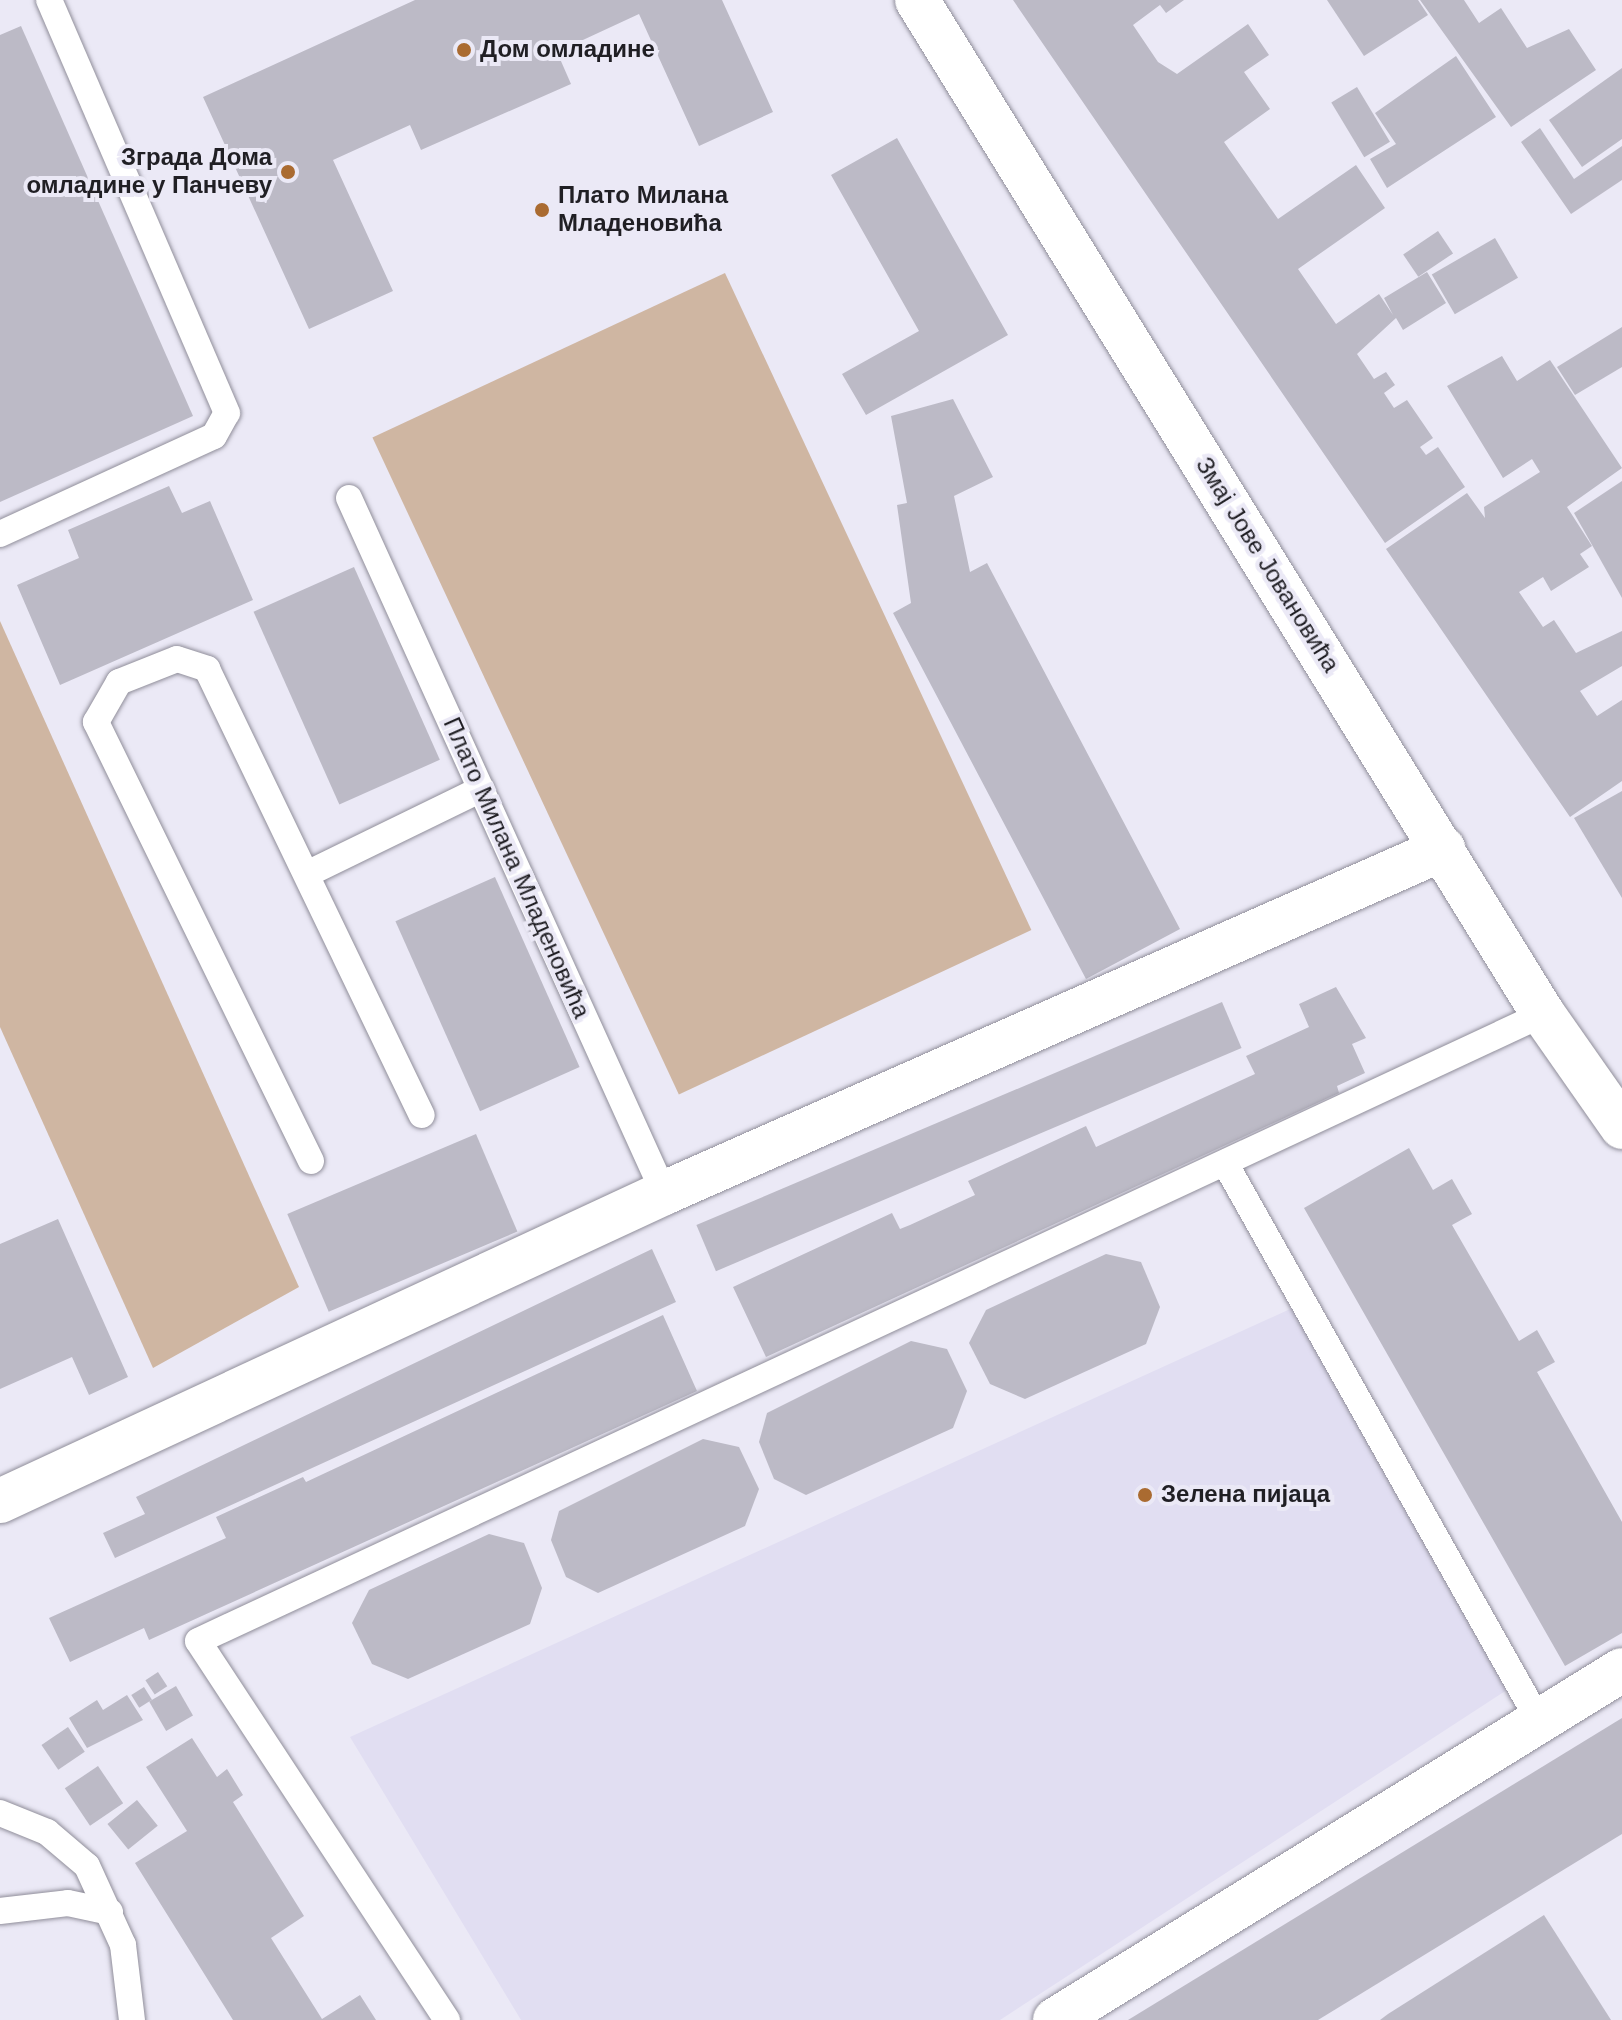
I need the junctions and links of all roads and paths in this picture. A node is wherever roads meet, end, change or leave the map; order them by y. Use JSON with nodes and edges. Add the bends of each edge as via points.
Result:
{"nodes":[{"id":1,"x":49,"y":0,"type":"edge"},
{"id":2,"x":917,"y":0,"type":"edge"},
{"id":3,"x":349,"y":498,"type":"dead end"},
{"id":4,"x":0,"y":534,"type":"edge"},
{"id":5,"x":481,"y":789,"type":"junction"},
{"id":6,"x":1443,"y":849,"type":"junction"},
{"id":7,"x":307,"y":874,"type":"junction"},
{"id":8,"x":1543,"y":1014,"type":"junction"},
{"id":9,"x":1617,"y":1106,"type":"edge"},
{"id":10,"x":422,"y":1115,"type":"dead end"},
{"id":11,"x":311,"y":1161,"type":"dead end"},
{"id":12,"x":1225,"y":1163,"type":"junction"},
{"id":13,"x":664,"y":1193,"type":"junction"},
{"id":14,"x":0,"y":1501,"type":"edge"},
{"id":15,"x":1622,"y":1670,"type":"edge"},
{"id":16,"x":1539,"y":1721,"type":"junction"},
{"id":17,"x":0,"y":1813,"type":"edge"},
{"id":18,"x":0,"y":1911,"type":"edge"},
{"id":19,"x":110,"y":1912,"type":"junction"},
{"id":20,"x":132,"y":2020,"type":"edge"},
{"id":21,"x":447,"y":2020,"type":"edge"},
{"id":22,"x":1055,"y":2020,"type":"edge"}],
"edges":[{"from":1,"to":4,"type":"lane","via":[[226,425]]},
{"from":2,"to":6,"type":"street","name":"Змај Јове Јовановића"},
{"from":3,"to":5,"type":"lane","name":"Плато Милана Младеновића"},
{"from":5,"to":7,"type":"lane"},
{"from":5,"to":13,"type":"lane","name":"Плато Милана Младеновића"},
{"from":6,"to":8,"type":"street","name":"Змај Јове Јовановића"},
{"from":6,"to":13,"type":"street"},
{"from":7,"to":10,"type":"lane"},
{"from":7,"to":11,"type":"lane","via":[[207,669],[177,659],[119,682],[96,722]]},
{"from":8,"to":9,"type":"street","name":"Змај Јове Јовановића"},
{"from":8,"to":12,"type":"lane"},
{"from":12,"to":16,"type":"lane"},
{"from":12,"to":21,"type":"lane","via":[[198,1641]]},
{"from":13,"to":14,"type":"street"},
{"from":15,"to":16,"type":"street"},
{"from":16,"to":22,"type":"street"},
{"from":17,"to":19,"type":"lane","via":[[47,1832],[87,1866]]},
{"from":18,"to":19,"type":"lane","via":[[68,1903]]},
{"from":19,"to":20,"type":"lane","via":[[123,1945]]}]}
